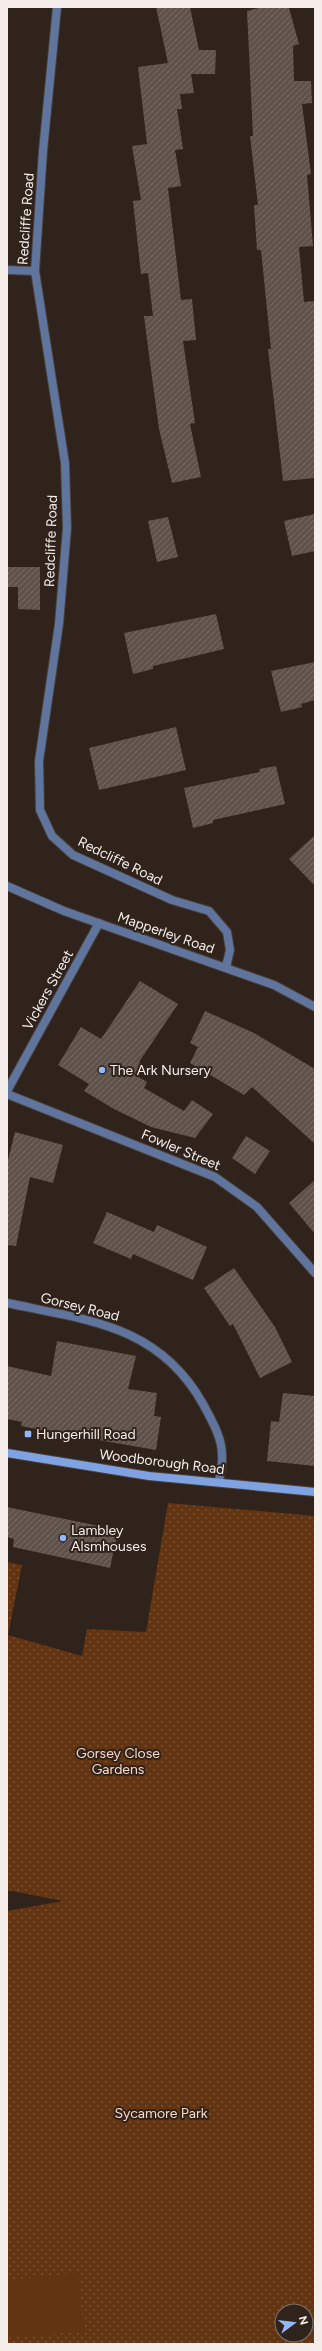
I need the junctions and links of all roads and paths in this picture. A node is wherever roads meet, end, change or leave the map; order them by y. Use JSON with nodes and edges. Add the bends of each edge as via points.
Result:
{"nodes":[{"id":1,"x":57,"y":7,"type":"edge"},
{"id":2,"x":7,"y":270,"type":"edge"},
{"id":3,"x":35,"y":270,"type":"junction"},
{"id":4,"x":7,"y":886,"type":"edge"},
{"id":5,"x":99,"y":923,"type":"junction"},
{"id":6,"x":226,"y":967,"type":"junction"},
{"id":7,"x":315,"y":1007,"type":"edge"},
{"id":8,"x":7,"y":1091,"type":"edge"},
{"id":9,"x":7,"y":1094,"type":"edge"},
{"id":10,"x":315,"y":1273,"type":"edge"},
{"id":11,"x":7,"y":1303,"type":"edge"},
{"id":12,"x":7,"y":1453,"type":"edge"},
{"id":13,"x":219,"y":1482,"type":"junction"},
{"id":14,"x":315,"y":1492,"type":"edge"}],
"edges":[{"from":1,"to":3,"type":"street","name":"Redcliffe Road"},
{"from":2,"to":3,"type":"street"},
{"from":3,"to":6,"type":"street","name":"Redcliffe Road","via":[[65,463],[67,528],[59,624],[39,761],[40,810],[52,836],[73,855],[172,900],[209,911],[227,932],[230,950]]},
{"from":4,"to":5,"type":"street","name":"Mapperley Road"},
{"from":5,"to":6,"type":"street","name":"Mapperley Road"},
{"from":5,"to":8,"type":"street","name":"Vickers Street"},
{"from":6,"to":7,"type":"street","name":"Mapperley Road","via":[[274,986]]},
{"from":9,"to":10,"type":"street","name":"Fowler Street","via":[[215,1177],[257,1207]]},
{"from":11,"to":13,"type":"street","name":"Gorsey Road","via":[[94,1321],[123,1332],[162,1352],[180,1370],[196,1392],[215,1425],[222,1455]]},
{"from":12,"to":13,"type":"main road","name":"Woodborough Road","via":[[149,1476]]},
{"from":13,"to":14,"type":"main road","name":"Woodborough Road"}]}
